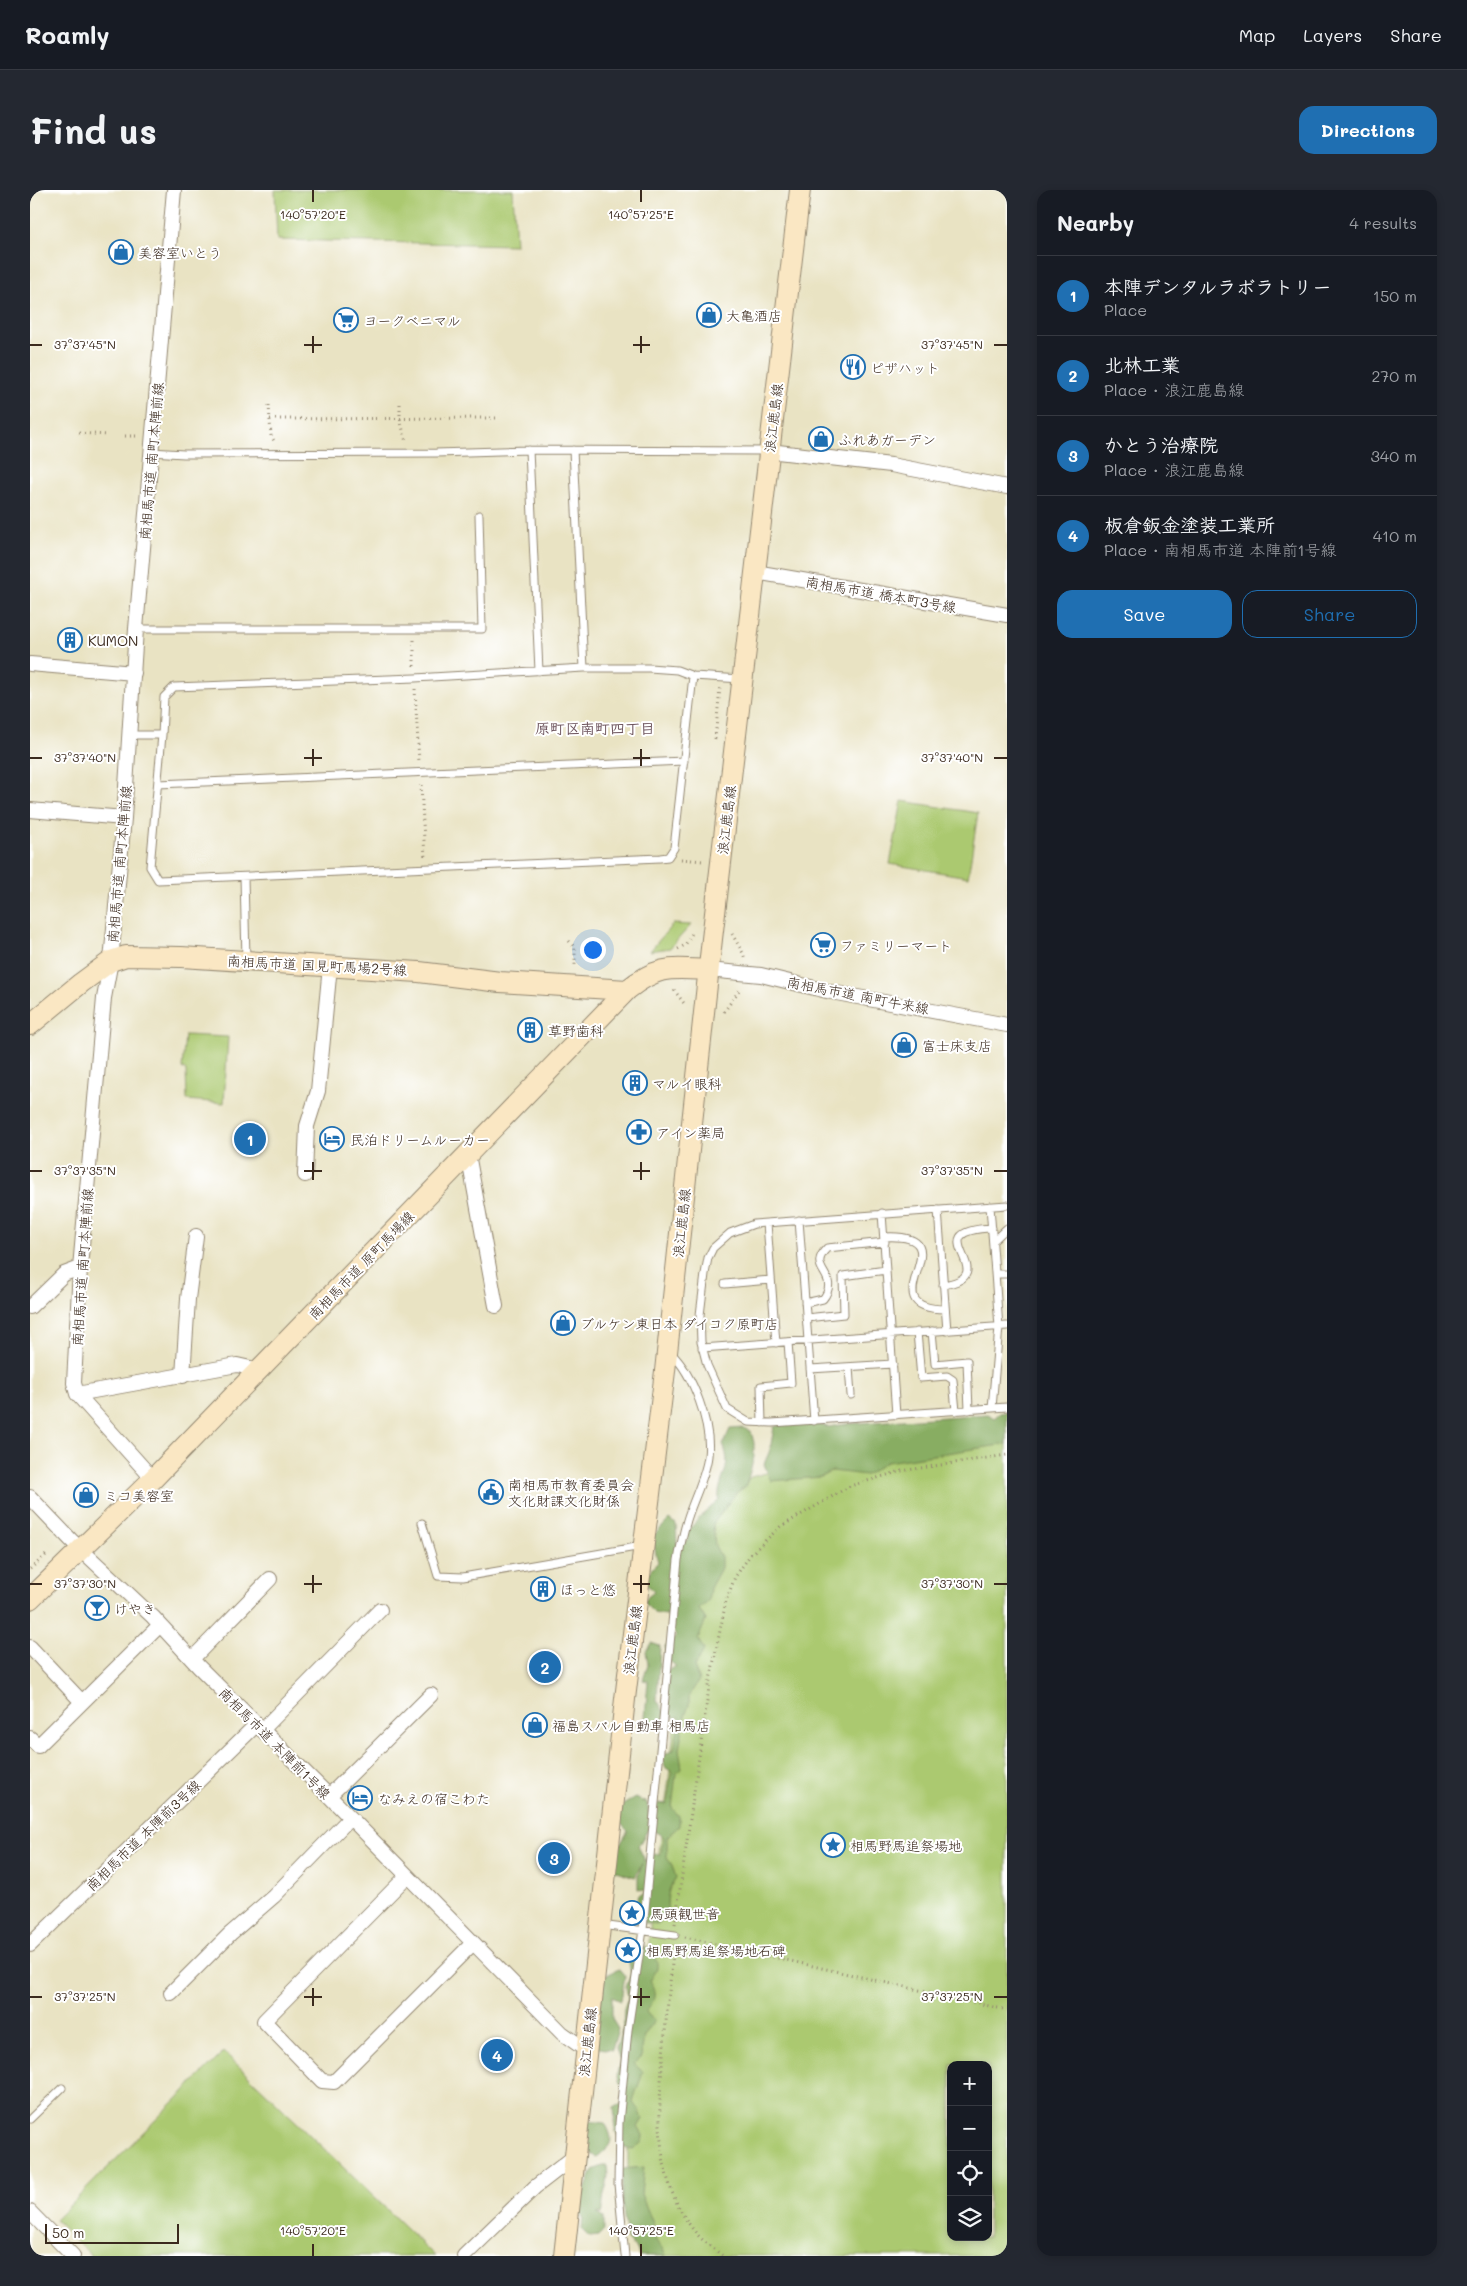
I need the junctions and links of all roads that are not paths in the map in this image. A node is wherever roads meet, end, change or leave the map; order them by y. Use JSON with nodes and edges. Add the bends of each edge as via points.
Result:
{"nodes":[{"id":1,"x":174,"y":190,"type":"edge"},
{"id":2,"x":800,"y":190,"type":"edge"},
{"id":3,"x":529,"y":450,"type":"junction"},
{"id":4,"x":573,"y":450,"type":"junction"},
{"id":5,"x":769,"y":451,"type":"junction"},
{"id":6,"x":151,"y":452,"type":"junction"},
{"id":7,"x":1007,"y":488,"type":"edge"},
{"id":8,"x":479,"y":515,"type":"dead end"},
{"id":9,"x":755,"y":572,"type":"junction"},
{"id":10,"x":1007,"y":615,"type":"edge"},
{"id":11,"x":136,"y":629,"type":"junction"},
{"id":12,"x":30,"y":664,"type":"edge"},
{"id":13,"x":584,"y":668,"type":"junction"},
{"id":14,"x":539,"y":671,"type":"junction"},
{"id":15,"x":134,"y":673,"type":"junction"},
{"id":16,"x":693,"y":676,"type":"junction"},
{"id":17,"x":742,"y":678,"type":"junction"},
{"id":18,"x":130,"y":735,"type":"junction"},
{"id":19,"x":162,"y":735,"type":"junction"},
{"id":20,"x":684,"y":761,"type":"junction"},
{"id":21,"x":158,"y":784,"type":"junction"},
{"id":22,"x":30,"y":810,"type":"edge"},
{"id":23,"x":124,"y":818,"type":"junction"},
{"id":24,"x":244,"y":877,"type":"junction"},
{"id":25,"x":111,"y":961,"type":"junction"},
{"id":26,"x":246,"y":961,"type":"junction"},
{"id":27,"x":330,"y":966,"type":"junction"},
{"id":28,"x":708,"y":970,"type":"junction"},
{"id":29,"x":627,"y":990,"type":"junction"},
{"id":30,"x":30,"y":1025,"type":"edge"},
{"id":31,"x":1007,"y":1025,"type":"edge"},
{"id":32,"x":468,"y":1154,"type":"junction"},
{"id":33,"x":305,"y":1175,"type":"dead end"},
{"id":34,"x":1007,"y":1205,"type":"edge"},
{"id":35,"x":990,"y":1206,"type":"junction"},
{"id":36,"x":938,"y":1210,"type":"junction"},
{"id":37,"x":882,"y":1213,"type":"junction"},
{"id":38,"x":799,"y":1220,"type":"junction"},
{"id":39,"x":767,"y":1223,"type":"junction"},
{"id":40,"x":992,"y":1228,"type":"junction"},
{"id":41,"x":1007,"y":1228,"type":"edge"},
{"id":42,"x":196,"y":1236,"type":"dead end"},
{"id":43,"x":884,"y":1240,"type":"junction"},
{"id":44,"x":993,"y":1241,"type":"junction"},
{"id":45,"x":80,"y":1268,"type":"junction"},
{"id":46,"x":886,"y":1270,"type":"junction"},
{"id":47,"x":995,"y":1274,"type":"junction"},
{"id":48,"x":1007,"y":1274,"type":"edge"},
{"id":49,"x":771,"y":1280,"type":"junction"},
{"id":50,"x":725,"y":1284,"type":"dead end"},
{"id":51,"x":943,"y":1285,"type":"junction"},
{"id":52,"x":805,"y":1303,"type":"junction"},
{"id":53,"x":496,"y":1306,"type":"dead end"},
{"id":54,"x":30,"y":1307,"type":"edge"},
{"id":55,"x":945,"y":1308,"type":"junction"},
{"id":56,"x":806,"y":1318,"type":"junction"},
{"id":57,"x":1003,"y":1327,"type":"edge"},
{"id":58,"x":947,"y":1330,"type":"junction"},
{"id":59,"x":932,"y":1331,"type":"junction"},
{"id":60,"x":917,"y":1332,"type":"junction"},
{"id":61,"x":891,"y":1335,"type":"junction"},
{"id":62,"x":808,"y":1340,"type":"junction"},
{"id":63,"x":788,"y":1342,"type":"junction"},
{"id":64,"x":776,"y":1343,"type":"junction"},
{"id":65,"x":702,"y":1348,"type":"junction"},
{"id":66,"x":668,"y":1349,"type":"junction"},
{"id":67,"x":893,"y":1364,"type":"junction"},
{"id":68,"x":849,"y":1366,"type":"junction"},
{"id":69,"x":810,"y":1369,"type":"junction"},
{"id":70,"x":260,"y":1370,"type":"junction"},
{"id":71,"x":183,"y":1376,"type":"junction"},
{"id":72,"x":77,"y":1394,"type":"junction"},
{"id":73,"x":851,"y":1395,"type":"dead end"},
{"id":74,"x":1007,"y":1407,"type":"edge"},
{"id":75,"x":992,"y":1408,"type":"junction"},
{"id":76,"x":968,"y":1410,"type":"junction"},
{"id":77,"x":956,"y":1411,"type":"junction"},
{"id":78,"x":896,"y":1415,"type":"junction"},
{"id":79,"x":814,"y":1421,"type":"junction"},
{"id":80,"x":762,"y":1423,"type":"junction"},
{"id":81,"x":153,"y":1479,"type":"junction"},
{"id":82,"x":30,"y":1497,"type":"edge"},
{"id":83,"x":422,"y":1523,"type":"dead end"},
{"id":84,"x":644,"y":1545,"type":"junction"},
{"id":85,"x":82,"y":1550,"type":"junction"},
{"id":86,"x":270,"y":1579,"type":"dead end"},
{"id":87,"x":30,"y":1599,"type":"edge"},
{"id":88,"x":380,"y":1610,"type":"dead end"},
{"id":89,"x":160,"y":1625,"type":"junction"},
{"id":90,"x":30,"y":1647,"type":"edge"},
{"id":91,"x":192,"y":1659,"type":"junction"},
{"id":92,"x":430,"y":1695,"type":"dead end"},
{"id":93,"x":82,"y":1702,"type":"junction"},
{"id":94,"x":259,"y":1727,"type":"junction"},
{"id":95,"x":30,"y":1738,"type":"edge"},
{"id":96,"x":329,"y":1796,"type":"junction"},
{"id":97,"x":350,"y":1818,"type":"junction"},
{"id":98,"x":407,"y":1876,"type":"junction"},
{"id":99,"x":601,"y":1925,"type":"junction"},
{"id":100,"x":642,"y":1930,"type":"junction"},
{"id":101,"x":675,"y":1935,"type":"road end"},
{"id":102,"x":473,"y":1943,"type":"junction"},
{"id":103,"x":30,"y":1946,"type":"edge"},
{"id":104,"x":171,"y":1993,"type":"dead end"},
{"id":105,"x":586,"y":2050,"type":"junction"},
{"id":106,"x":62,"y":2088,"type":"dead end"},
{"id":107,"x":30,"y":2119,"type":"edge"},
{"id":108,"x":575,"y":2156,"type":"junction"},
{"id":109,"x":30,"y":2212,"type":"edge"},
{"id":110,"x":73,"y":2256,"type":"edge"},
{"id":111,"x":464,"y":2256,"type":"edge"},
{"id":112,"x":564,"y":2256,"type":"edge"},
{"id":113,"x":625,"y":2256,"type":"edge"}],
"edges":[{"from":1,"to":6,"type":"street","name":"南相馬市道 南町本陣前線"},
{"from":2,"to":5,"type":"main road","name":"浪江鹿島線"},
{"from":3,"to":4,"type":"lane"},
{"from":3,"to":6,"type":"lane"},
{"from":3,"to":14,"type":"lane"},
{"from":4,"to":5,"type":"lane"},
{"from":4,"to":13,"type":"lane"},
{"from":5,"to":7,"type":"street","via":[[891,465]]},
{"from":5,"to":9,"type":"main road","name":"浪江鹿島線"},
{"from":6,"to":11,"type":"street","name":"南相馬市道 南町本陣前線"},
{"from":8,"to":11,"type":"lane","via":[[482,629]]},
{"from":9,"to":10,"type":"street","name":"南相馬市道 橋本町3号線"},
{"from":9,"to":17,"type":"main road","name":"浪江鹿島線"},
{"from":11,"to":15,"type":"street","name":"南相馬市道 南町本陣前線"},
{"from":12,"to":15,"type":"street"},
{"from":13,"to":14,"type":"lane"},
{"from":13,"to":16,"type":"lane","via":[[677,670]]},
{"from":14,"to":19,"type":"lane","via":[[174,688],[164,697]]},
{"from":15,"to":18,"type":"street","name":"南相馬市道 南町本陣前線"},
{"from":16,"to":17,"type":"lane"},
{"from":16,"to":20,"type":"lane"},
{"from":17,"to":28,"type":"main road","name":"浪江鹿島線"},
{"from":18,"to":19,"type":"lane"},
{"from":18,"to":23,"type":"street","name":"南相馬市道 南町本陣前線"},
{"from":19,"to":21,"type":"lane"},
{"from":20,"to":21,"type":"lane"},
{"from":20,"to":24,"type":"lane","via":[[674,848],[668,857]]},
{"from":21,"to":24,"type":"lane","via":[[150,867],[158,880]]},
{"from":22,"to":23,"type":"street"},
{"from":23,"to":25,"type":"street","name":"南相馬市道 南町本陣前線"},
{"from":24,"to":26,"type":"lane"},
{"from":25,"to":26,"type":"main road","name":"南相馬市道 国見町馬場2号線","via":[[126,956]]},
{"from":25,"to":30,"type":"main road","name":"南相馬市道 国見町馬場2号線"},
{"from":25,"to":45,"type":"street","name":"南相馬市道 南町本陣前線","via":[[104,998]]},
{"from":26,"to":27,"type":"main road","name":"南相馬市道 国見町馬場2号線"},
{"from":27,"to":29,"type":"main road","name":"南相馬市道 国見町馬場2号線"},
{"from":27,"to":33,"type":"street","via":[[318,1091],[307,1126]]},
{"from":28,"to":29,"type":"main road","name":"南相馬市道 原町馬場線","via":[[672,968],[656,971]]},
{"from":28,"to":31,"type":"street","name":"南相馬市道 南町牛来線","via":[[761,975],[837,993]]},
{"from":28,"to":66,"type":"main road","name":"浪江鹿島線"},
{"from":29,"to":32,"type":"main road","name":"南相馬市道 原町馬場線"},
{"from":32,"to":53,"type":"street"},
{"from":32,"to":70,"type":"main road","name":"南相馬市道 原町馬場線"},
{"from":34,"to":35,"type":"lane"},
{"from":35,"to":36,"type":"lane"},
{"from":35,"to":40,"type":"lane"},
{"from":36,"to":37,"type":"lane"},
{"from":36,"to":51,"type":"lane"},
{"from":37,"to":38,"type":"lane"},
{"from":37,"to":43,"type":"lane"},
{"from":38,"to":39,"type":"lane"},
{"from":38,"to":52,"type":"lane"},
{"from":39,"to":49,"type":"lane"},
{"from":39,"to":65,"type":"lane","via":[[730,1233],[713,1248],[708,1258],[700,1315]]},
{"from":40,"to":44,"type":"lane"},
{"from":40,"to":51,"type":"lane","via":[[970,1229],[964,1233],[960,1245],[970,1263],[967,1278]]},
{"from":41,"to":44,"type":"lane"},
{"from":42,"to":71,"type":"street"},
{"from":43,"to":46,"type":"lane"},
{"from":43,"to":52,"type":"lane","via":[[827,1248],[822,1253],[820,1266],[830,1289],[823,1299]]},
{"from":43,"to":55,"type":"lane","via":[[900,1236],[917,1243],[921,1260],[912,1282],[914,1296],[926,1307]]},
{"from":44,"to":47,"type":"lane"},
{"from":45,"to":54,"type":"street","via":[[64,1274]]},
{"from":45,"to":72,"type":"street","name":"南相馬市道 南町本陣前線","via":[[74,1383]]},
{"from":46,"to":56,"type":"lane","via":[[843,1276],[844,1314]]},
{"from":46,"to":61,"type":"lane"},
{"from":47,"to":48,"type":"lane"},
{"from":47,"to":57,"type":"lane"},
{"from":49,"to":50,"type":"lane"},
{"from":49,"to":64,"type":"lane"},
{"from":51,"to":55,"type":"lane"},
{"from":52,"to":56,"type":"lane"},
{"from":55,"to":58,"type":"lane"},
{"from":56,"to":62,"type":"lane"},
{"from":57,"to":58,"type":"lane"},
{"from":57,"to":75,"type":"lane"},
{"from":58,"to":59,"type":"lane"},
{"from":59,"to":60,"type":"lane"},
{"from":59,"to":76,"type":"lane","via":[[935,1364],[967,1362]]},
{"from":60,"to":61,"type":"lane"},
{"from":60,"to":77,"type":"lane","via":[[921,1378],[947,1376],[953,1380]]},
{"from":61,"to":62,"type":"lane"},
{"from":61,"to":67,"type":"lane"},
{"from":62,"to":63,"type":"lane"},
{"from":62,"to":69,"type":"lane"},
{"from":63,"to":64,"type":"lane"},
{"from":63,"to":80,"type":"lane","via":[[791,1383],[761,1386]]},
{"from":64,"to":65,"type":"lane"},
{"from":65,"to":80,"type":"lane","via":[[727,1409],[748,1422]]},
{"from":66,"to":84,"type":"main road","name":"浪江鹿島線"},
{"from":66,"to":100,"type":"lane","via":[[683,1367],[698,1397],[708,1456],[682,1536],[678,1560]]},
{"from":67,"to":68,"type":"lane"},
{"from":67,"to":78,"type":"lane"},
{"from":68,"to":69,"type":"lane"},
{"from":68,"to":73,"type":"lane"},
{"from":69,"to":79,"type":"lane"},
{"from":70,"to":71,"type":"street","via":[[237,1365]]},
{"from":70,"to":81,"type":"main road","name":"南相馬市道 原町馬場線"},
{"from":71,"to":72,"type":"street"},
{"from":72,"to":81,"type":"street"},
{"from":74,"to":75,"type":"lane"},
{"from":75,"to":76,"type":"lane"},
{"from":76,"to":77,"type":"lane"},
{"from":77,"to":78,"type":"lane"},
{"from":78,"to":79,"type":"lane"},
{"from":79,"to":80,"type":"lane"},
{"from":81,"to":85,"type":"main road","name":"南相馬市道 原町馬場線"},
{"from":82,"to":85,"type":"street","name":"南相馬市道 本陣前1号線"},
{"from":83,"to":84,"type":"lane","via":[[438,1576],[463,1577]]},
{"from":84,"to":99,"type":"main road","name":"浪江鹿島線"},
{"from":85,"to":87,"type":"main road","name":"南相馬市道 原町馬場線"},
{"from":85,"to":89,"type":"street","name":"南相馬市道 本陣前1号線"},
{"from":86,"to":91,"type":"street"},
{"from":88,"to":94,"type":"street","name":"南相馬市道 本陣前3号線"},
{"from":89,"to":91,"type":"street","name":"南相馬市道 本陣前1号線"},
{"from":89,"to":93,"type":"street"},
{"from":90,"to":93,"type":"street"},
{"from":91,"to":94,"type":"street","name":"南相馬市道 本陣前1号線"},
{"from":92,"to":96,"type":"street"},
{"from":93,"to":95,"type":"street","via":[[38,1746]]},
{"from":94,"to":96,"type":"street","name":"南相馬市道 本陣前1号線"},
{"from":94,"to":103,"type":"street","name":"南相馬市道 本陣前3号線"},
{"from":96,"to":97,"type":"street","name":"南相馬市道 本陣前1号線"},
{"from":97,"to":98,"type":"street","name":"南相馬市道 本陣前1号線"},
{"from":97,"to":104,"type":"street","via":[[274,1896],[230,1934]]},
{"from":98,"to":102,"type":"street","name":"南相馬市道 本陣前1号線"},
{"from":98,"to":102,"type":"street","via":[[264,2021],[322,2081],[334,2082]]},
{"from":99,"to":100,"type":"lane"},
{"from":99,"to":105,"type":"main road","name":"浪江鹿島線"},
{"from":100,"to":101,"type":"lane"},
{"from":100,"to":113,"type":"lane","via":[[619,2123],[618,2184]]},
{"from":102,"to":105,"type":"street","name":"南相馬市道 本陣前1号線","via":[[562,2033]]},
{"from":105,"to":108,"type":"main road","name":"浪江鹿島線"},
{"from":106,"to":107,"type":"lane"},
{"from":108,"to":111,"type":"street","via":[[535,2187]]},
{"from":108,"to":112,"type":"main road","name":"浪江鹿島線"},
{"from":109,"to":110,"type":"street"}]}
